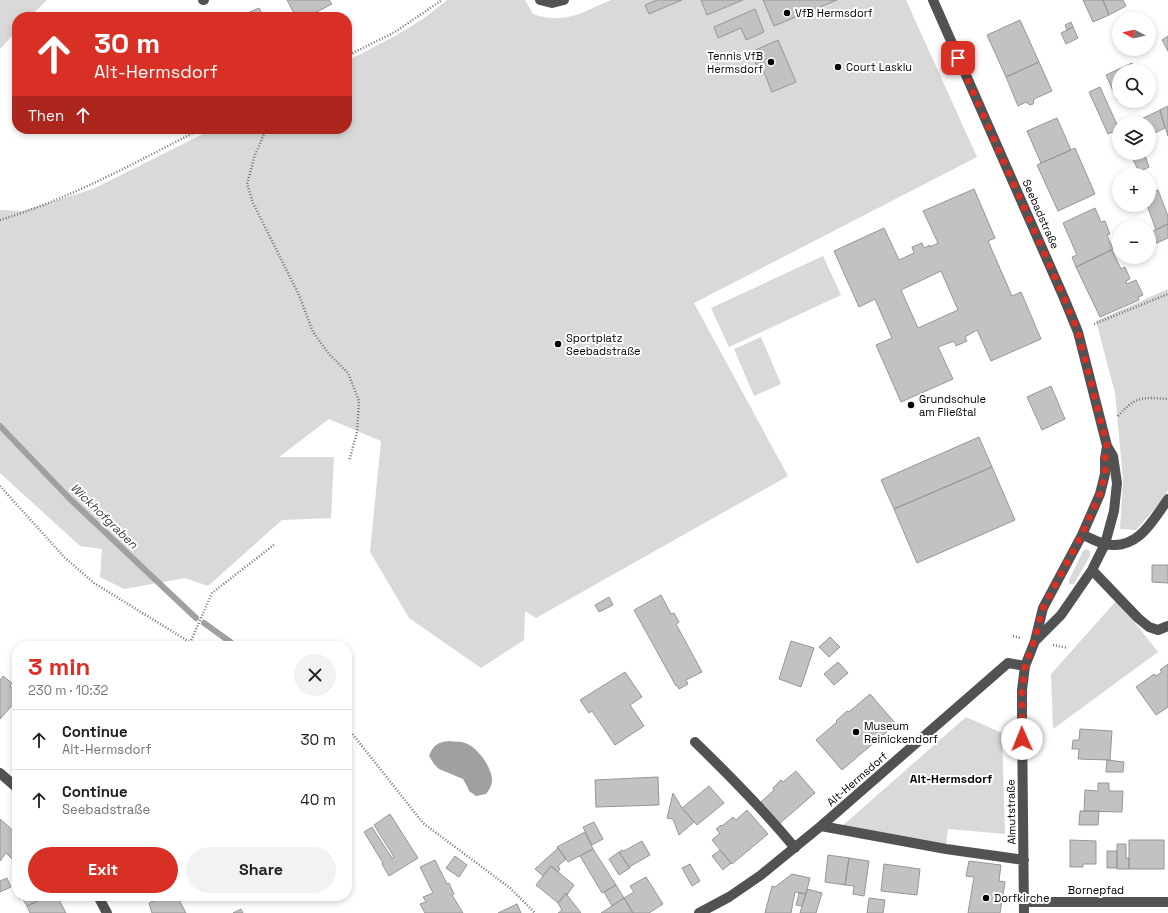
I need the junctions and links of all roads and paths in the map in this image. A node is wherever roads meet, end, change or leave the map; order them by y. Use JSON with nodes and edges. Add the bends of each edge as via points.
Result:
{"nodes":[{"id":1,"x":442,"y":0,"type":"edge"},
{"id":2,"x":540,"y":0,"type":"edge"},
{"id":3,"x":564,"y":0,"type":"edge"},
{"id":4,"x":933,"y":0,"type":"edge"},
{"id":5,"x":352,"y":54,"type":"edge"},
{"id":6,"x":191,"y":134,"type":"edge"},
{"id":7,"x":264,"y":134,"type":"edge"},
{"id":8,"x":0,"y":220,"type":"edge"},
{"id":9,"x":1168,"y":294,"type":"edge"},
{"id":10,"x":1094,"y":324,"type":"dead end"},
{"id":11,"x":1168,"y":399,"type":"edge"},
{"id":12,"x":1118,"y":416,"type":"dead end"},
{"id":13,"x":1107,"y":446,"type":"junction"},
{"id":14,"x":349,"y":462,"type":"dead end"},
{"id":15,"x":0,"y":486,"type":"edge"},
{"id":16,"x":1168,"y":499,"type":"edge"},
{"id":17,"x":1082,"y":534,"type":"junction"},
{"id":18,"x":275,"y":544,"type":"dead end"},
{"id":19,"x":1105,"y":544,"type":"junction"},
{"id":20,"x":1092,"y":570,"type":"junction"},
{"id":21,"x":1168,"y":626,"type":"edge"},
{"id":22,"x":187,"y":641,"type":"edge"},
{"id":23,"x":191,"y":641,"type":"edge"},
{"id":24,"x":1034,"y":641,"type":"junction"},
{"id":25,"x":1025,"y":666,"type":"junction"},
{"id":26,"x":352,"y":733,"type":"edge"},
{"id":27,"x":695,"y":742,"type":"dead end"},
{"id":28,"x":0,"y":773,"type":"edge"},
{"id":29,"x":12,"y":784,"type":"edge"},
{"id":30,"x":821,"y":826,"type":"junction"},
{"id":31,"x":795,"y":848,"type":"junction"},
{"id":32,"x":1024,"y":860,"type":"junction"},
{"id":33,"x":101,"y":901,"type":"edge"},
{"id":34,"x":1024,"y":902,"type":"junction"},
{"id":35,"x":1168,"y":902,"type":"edge"},
{"id":36,"x":107,"y":913,"type":"edge"},
{"id":37,"x":535,"y":913,"type":"edge"},
{"id":38,"x":699,"y":913,"type":"edge"},
{"id":39,"x":1024,"y":913,"type":"edge"}],
"edges":[{"from":1,"to":5,"type":"path","via":[[395,32]]},
{"from":2,"to":3,"type":"street","via":[[552,3]]},
{"from":4,"to":13,"type":"street","name":"Seebadstraße","via":[[1078,332]]},
{"from":6,"to":8,"type":"path","via":[[93,183]]},
{"from":7,"to":14,"type":"path","via":[[247,184],[253,203],[300,295],[314,332],[329,354],[348,373],[359,401],[357,432]]},
{"from":9,"to":10,"type":"path"},
{"from":11,"to":12,"type":"path","via":[[1142,398],[1133,401]]},
{"from":13,"to":17,"type":"street","name":"Seebadstraße","via":[[1105,474],[1100,494]]},
{"from":13,"to":19,"type":"street","name":"Seebadstraße","via":[[1113,456],[1117,483],[1114,511]]},
{"from":15,"to":22,"type":"path","via":[[65,558],[94,583]]},
{"from":16,"to":19,"type":"street","via":[[1152,524],[1141,535],[1124,545]]},
{"from":17,"to":19,"type":"street"},
{"from":17,"to":24,"type":"street","via":[[1043,608]]},
{"from":18,"to":23,"type":"path","via":[[212,593]]},
{"from":19,"to":20,"type":"street"},
{"from":20,"to":21,"type":"street","via":[[1149,627],[1158,630]]},
{"from":20,"to":24,"type":"street","via":[[1061,615]]},
{"from":24,"to":25,"type":"street","name":"Almutstraße"},
{"from":25,"to":30,"type":"street","name":"Alt-Hermsdorf","via":[[1008,663]]},
{"from":25,"to":32,"type":"street","name":"Almutstraße","via":[[1022,690]]},
{"from":26,"to":37,"type":"path","via":[[423,823],[510,888]]},
{"from":27,"to":31,"type":"street","via":[[741,787]]},
{"from":28,"to":29,"type":"street"},
{"from":30,"to":31,"type":"street","name":"Alt-Hermsdorf"},
{"from":30,"to":32,"type":"street","via":[[946,849]]},
{"from":31,"to":38,"type":"street","name":"Alt-Hermsdorf","via":[[762,875]]},
{"from":32,"to":34,"type":"street","name":"Almutstraße"},
{"from":33,"to":36,"type":"street"},
{"from":34,"to":35,"type":"street","name":"Bornepfad"},
{"from":34,"to":39,"type":"street","name":"Almutstraße"}]}
